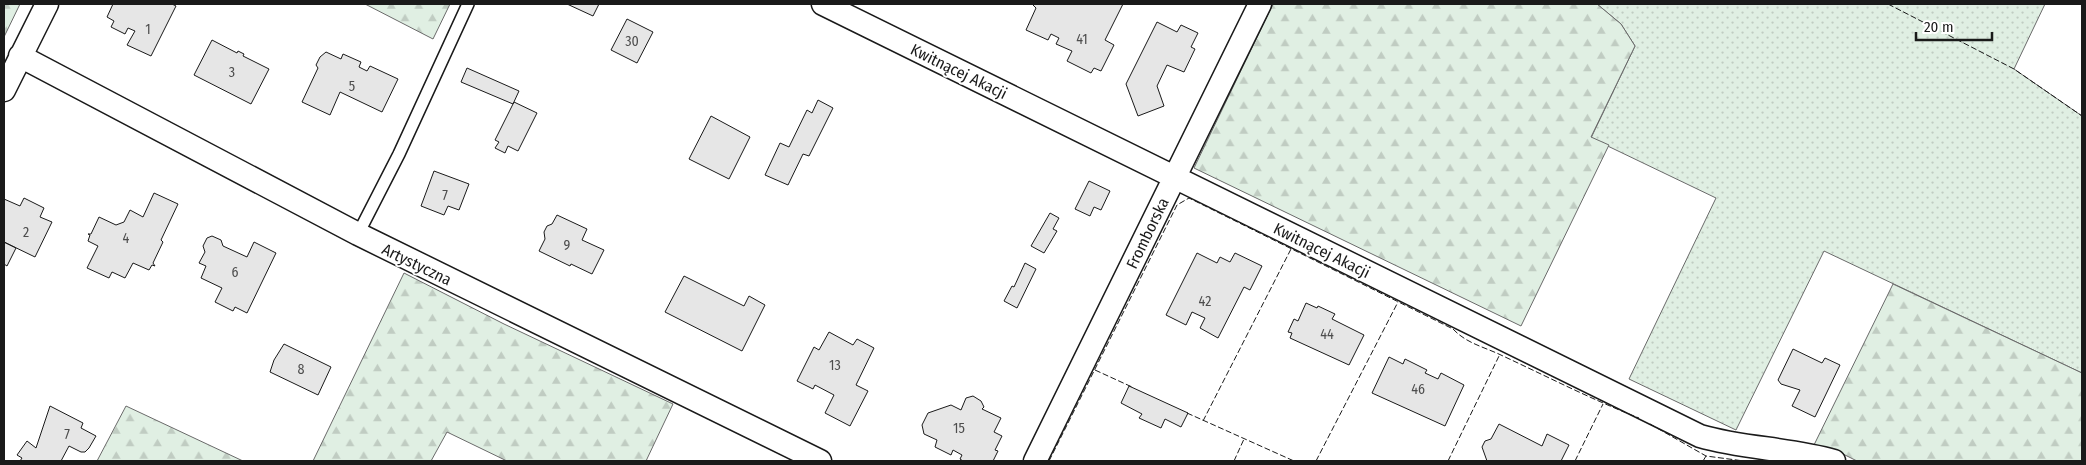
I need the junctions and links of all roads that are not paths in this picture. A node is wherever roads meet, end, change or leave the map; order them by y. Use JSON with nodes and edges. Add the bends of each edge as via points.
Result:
{"nodes":[{"id":1,"x":47,"y":4,"type":"edge"},
{"id":2,"x":468,"y":4,"type":"edge"},
{"id":3,"x":823,"y":4,"type":"edge"},
{"id":4,"x":1260,"y":4,"type":"edge"},
{"id":5,"x":20,"y":56,"type":"junction"},
{"id":6,"x":4,"y":90,"type":"edge"},
{"id":7,"x":1174,"y":178,"type":"junction"},
{"id":8,"x":358,"y":234,"type":"junction"},
{"id":9,"x":820,"y":461,"type":"edge"},
{"id":10,"x":1035,"y":461,"type":"edge"},
{"id":11,"x":1834,"y":461,"type":"edge"}],
"edges":[{"from":1,"to":5,"type":"street"},
{"from":2,"to":8,"type":"lane"},
{"from":3,"to":7,"type":"street","name":"Kwitnącej Akacji"},
{"from":4,"to":7,"type":"street","name":"Fromborska"},
{"from":5,"to":6,"type":"street"},
{"from":5,"to":8,"type":"street","name":"Artystyczna"},
{"from":7,"to":10,"type":"street","name":"Fromborska"},
{"from":7,"to":11,"type":"street","name":"Kwitnącej Akacji","via":[[1700,436],[1723,443]]},
{"from":8,"to":9,"type":"street","name":"Artystyczna"}]}
